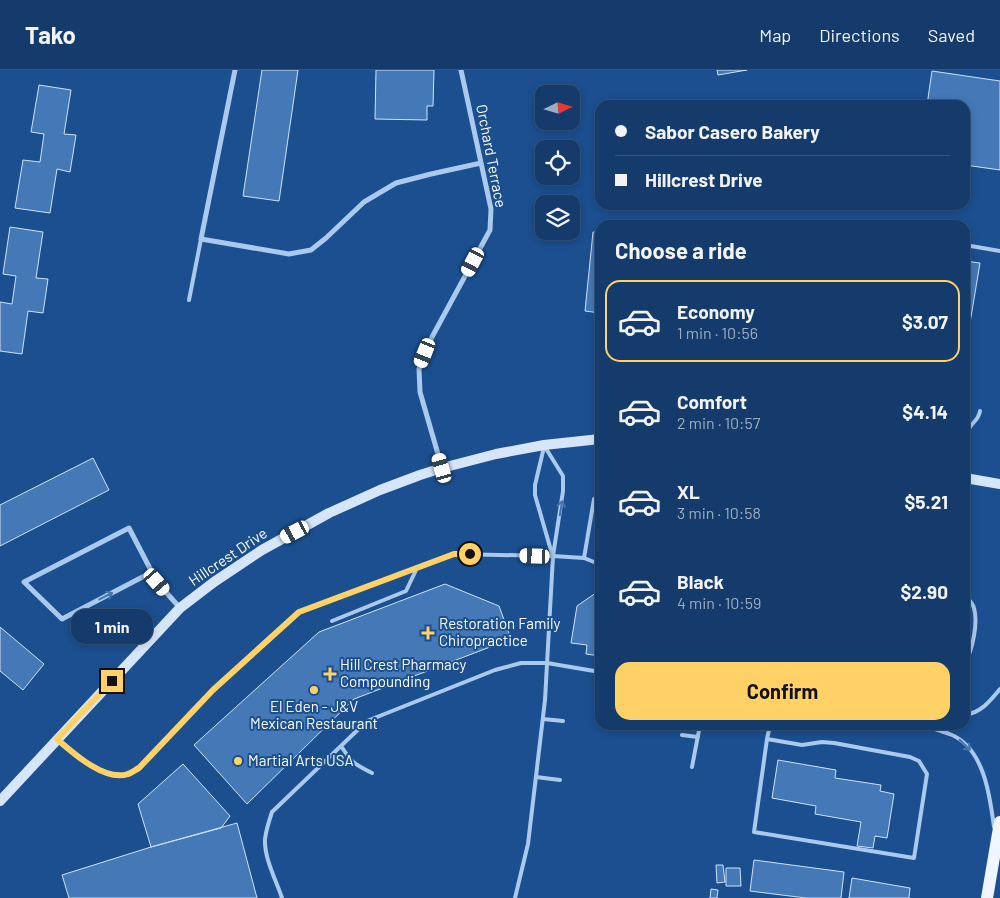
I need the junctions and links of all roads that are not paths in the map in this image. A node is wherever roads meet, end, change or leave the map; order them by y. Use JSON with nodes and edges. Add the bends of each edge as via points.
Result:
{"nodes":[{"id":1,"x":235,"y":70,"type":"edge"},
{"id":2,"x":461,"y":70,"type":"edge"},
{"id":3,"x":481,"y":163,"type":"junction"},
{"id":4,"x":201,"y":239,"type":"junction"},
{"id":5,"x":970,"y":246,"type":"edge"},
{"id":6,"x":1000,"y":250,"type":"edge"},
{"id":7,"x":189,"y":300,"type":"dead end"},
{"id":8,"x":980,"y":411,"type":"dead end"},
{"id":9,"x":970,"y":425,"type":"edge"},
{"id":10,"x":595,"y":439,"type":"edge"},
{"id":11,"x":544,"y":445,"type":"junction"},
{"id":12,"x":442,"y":468,"type":"junction"},
{"id":13,"x":970,"y":479,"type":"edge"},
{"id":14,"x":1000,"y":484,"type":"edge"},
{"id":15,"x":595,"y":499,"type":"edge"},
{"id":16,"x":553,"y":556,"type":"junction"},
{"id":17,"x":584,"y":558,"type":"junction"},
{"id":18,"x":594,"y":562,"type":"dead end"},
{"id":19,"x":417,"y":568,"type":"junction"},
{"id":20,"x":152,"y":572,"type":"junction"},
{"id":21,"x":970,"y":602,"type":"edge"},
{"id":22,"x":180,"y":608,"type":"junction"},
{"id":23,"x":332,"y":621,"type":"dead end"},
{"id":24,"x":970,"y":654,"type":"edge"},
{"id":25,"x":547,"y":663,"type":"junction"},
{"id":26,"x":595,"y":671,"type":"edge"},
{"id":27,"x":1000,"y":689,"type":"edge"},
{"id":28,"x":970,"y":714,"type":"edge"},
{"id":29,"x":543,"y":719,"type":"junction"},
{"id":30,"x":563,"y":722,"type":"dead end"},
{"id":31,"x":699,"y":730,"type":"edge"},
{"id":32,"x":769,"y":730,"type":"edge"},
{"id":33,"x":938,"y":730,"type":"edge"},
{"id":34,"x":682,"y":736,"type":"dead end"},
{"id":35,"x":698,"y":738,"type":"junction"},
{"id":36,"x":57,"y":739,"type":"junction"},
{"id":37,"x":767,"y":739,"type":"junction"},
{"id":38,"x":341,"y":746,"type":"junction"},
{"id":39,"x":692,"y":767,"type":"dead end"},
{"id":40,"x":372,"y":773,"type":"dead end"},
{"id":41,"x":536,"y":777,"type":"junction"},
{"id":42,"x":560,"y":780,"type":"dead end"},
{"id":43,"x":0,"y":801,"type":"edge"},
{"id":44,"x":1000,"y":822,"type":"edge"},
{"id":45,"x":996,"y":852,"type":"junction"},
{"id":46,"x":282,"y":898,"type":"edge"},
{"id":47,"x":515,"y":898,"type":"edge"},
{"id":48,"x":987,"y":898,"type":"edge"}],
"edges":[{"from":1,"to":4,"type":"street"},
{"from":2,"to":3,"type":"street","name":"Orchard Terrace"},
{"from":3,"to":4,"type":"street","via":[[396,183],[364,202],[310,250],[289,254]]},
{"from":3,"to":12,"type":"street","name":"Orchard Terrace","via":[[491,209],[490,230],[432,338],[419,369],[420,392]]},
{"from":4,"to":7,"type":"lane"},
{"from":5,"to":6,"type":"lane"},
{"from":8,"to":9,"type":"lane","via":[[979,417]]},
{"from":10,"to":11,"type":"street","name":"Hillcrest Drive"},
{"from":11,"to":12,"type":"street","name":"Hillcrest Drive"},
{"from":11,"to":16,"type":"lane","via":[[535,495]]},
{"from":16,"to":11,"type":"lane","one_way":true,"via":[[563,476]]},
{"from":12,"to":22,"type":"street","name":"Hillcrest Drive","via":[[420,474],[329,513],[262,550]]},
{"from":13,"to":14,"type":"street"},
{"from":15,"to":17,"type":"lane"},
{"from":16,"to":17,"type":"lane"},
{"from":16,"to":19,"type":"lane","via":[[454,554]]},
{"from":16,"to":25,"type":"lane"},
{"from":17,"to":18,"type":"lane"},
{"from":19,"to":23,"type":"lane","via":[[406,591]]},
{"from":19,"to":36,"type":"lane","via":[[299,612],[213,690],[139,768],[127,774],[115,775],[95,768]]},
{"from":20,"to":20,"type":"street","one_way":true,"via":[[129,528],[24,582],[62,618]]},
{"from":20,"to":22,"type":"street"},
{"from":21,"to":24,"type":"lane","via":[[974,608],[975,627]]},
{"from":22,"to":36,"type":"street","name":"Hillcrest Drive"},
{"from":25,"to":26,"type":"lane"},
{"from":25,"to":29,"type":"lane"},
{"from":25,"to":38,"type":"lane","via":[[521,663],[495,670],[367,720]]},
{"from":27,"to":28,"type":"lane","via":[[986,706]]},
{"from":29,"to":30,"type":"lane"},
{"from":29,"to":41,"type":"lane"},
{"from":31,"to":35,"type":"lane"},
{"from":32,"to":37,"type":"lane"},
{"from":33,"to":45,"type":"lane","one_way":true,"via":[[963,742],[982,768]]},
{"from":34,"to":35,"type":"lane"},
{"from":35,"to":39,"type":"lane"},
{"from":36,"to":43,"type":"street","name":"Hillcrest Drive"},
{"from":37,"to":37,"type":"lane","via":[[802,745],[834,743],[919,761],[927,774],[914,858],[754,832]]},
{"from":38,"to":40,"type":"lane","via":[[350,760]]},
{"from":38,"to":46,"type":"lane","via":[[272,812],[265,840],[266,853]]},
{"from":41,"to":42,"type":"lane"},
{"from":41,"to":47,"type":"lane","via":[[528,844]]},
{"from":44,"to":45,"type":"main road"},
{"from":45,"to":48,"type":"main road"}]}
